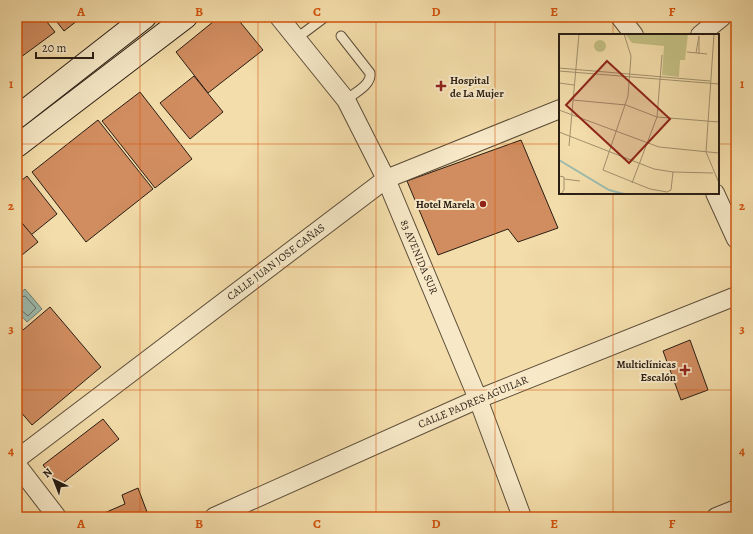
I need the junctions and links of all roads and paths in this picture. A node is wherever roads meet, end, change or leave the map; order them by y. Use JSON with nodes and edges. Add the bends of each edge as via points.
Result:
{"nodes":[{"id":1,"x":146,"y":17,"type":"edge"},
{"id":2,"x":186,"y":17,"type":"edge"},
{"id":3,"x":279,"y":17,"type":"edge"},
{"id":4,"x":325,"y":17,"type":"edge"},
{"id":5,"x":620,"y":17,"type":"edge"},
{"id":6,"x":722,"y":17,"type":"edge"},
{"id":7,"x":633,"y":34,"type":"edge"},
{"id":8,"x":701,"y":34,"type":"edge"},
{"id":9,"x":341,"y":36,"type":"dead end"},
{"id":10,"x":297,"y":38,"type":"junction"},
{"id":11,"x":346,"y":100,"type":"junction"},
{"id":12,"x":559,"y":109,"type":"edge"},
{"id":13,"x":17,"y":117,"type":"edge"},
{"id":14,"x":17,"y":146,"type":"edge"},
{"id":15,"x":386,"y":179,"type":"junction"},
{"id":16,"x":715,"y":194,"type":"edge"},
{"id":17,"x":736,"y":239,"type":"edge"},
{"id":18,"x":736,"y":296,"type":"edge"},
{"id":19,"x":478,"y":399,"type":"junction"},
{"id":20,"x":17,"y":458,"type":"edge"},
{"id":21,"x":17,"y":465,"type":"edge"},
{"id":22,"x":736,"y":509,"type":"edge"},
{"id":23,"x":56,"y":517,"type":"edge"},
{"id":24,"x":214,"y":517,"type":"edge"},
{"id":25,"x":522,"y":517,"type":"edge"},
{"id":26,"x":716,"y":517,"type":"edge"}],
"edges":[{"from":1,"to":13,"type":"main road"},
{"from":2,"to":14,"type":"main road"},
{"from":3,"to":10,"type":"street","name":"83 AVENIDA SUR"},
{"from":4,"to":10,"type":"lane"},
{"from":5,"to":7,"type":"street"},
{"from":6,"to":8,"type":"street"},
{"from":9,"to":11,"type":"lane","via":[[370,73],[371,78]]},
{"from":10,"to":11,"type":"street","name":"83 AVENIDA SUR"},
{"from":11,"to":15,"type":"street","name":"83 AVENIDA SUR"},
{"from":12,"to":15,"type":"street","name":"CALLE JUAN JOSE CAÑAS"},
{"from":15,"to":19,"type":"street","name":"83 AVENIDA SUR"},
{"from":15,"to":20,"type":"street","name":"CALLE JUAN JOSE CAÑAS"},
{"from":16,"to":17,"type":"street"},
{"from":18,"to":19,"type":"street","name":"CALLE PADRES AGUILAR"},
{"from":19,"to":24,"type":"street","name":"CALLE PADRES AGUILAR"},
{"from":19,"to":25,"type":"street","name":"83 AVENIDA SUR"},
{"from":21,"to":23,"type":"street"},
{"from":22,"to":26,"type":"street"}]}
